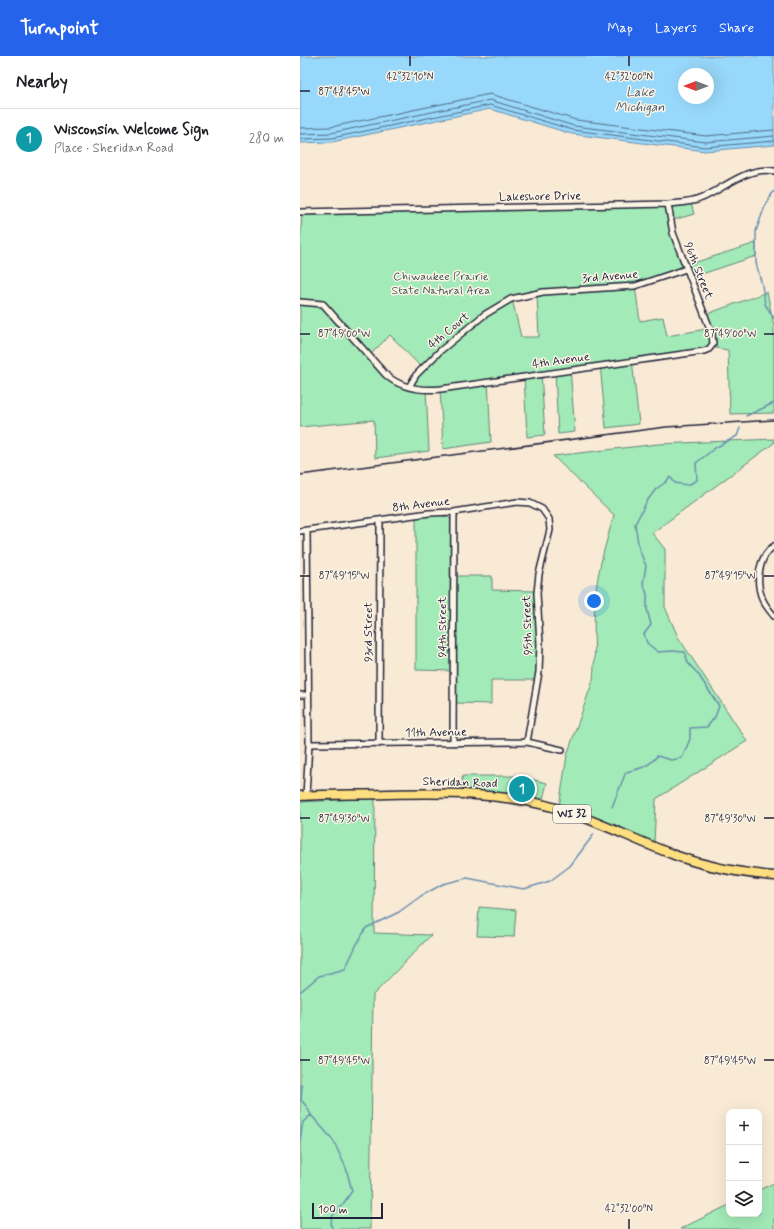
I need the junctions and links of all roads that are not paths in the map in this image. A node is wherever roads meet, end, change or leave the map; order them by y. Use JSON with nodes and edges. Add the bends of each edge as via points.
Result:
{"nodes":[{"id":1,"x":774,"y":171,"type":"edge"},
{"id":2,"x":668,"y":204,"type":"junction"},
{"id":3,"x":300,"y":212,"type":"edge"},
{"id":4,"x":686,"y":269,"type":"junction"},
{"id":5,"x":533,"y":294,"type":"joint"},
{"id":6,"x":300,"y":302,"type":"edge"},
{"id":7,"x":713,"y":344,"type":"joint"},
{"id":8,"x":409,"y":387,"type":"junction"},
{"id":9,"x":542,"y":509,"type":"joint"},
{"id":10,"x":454,"y":512,"type":"junction"},
{"id":11,"x":380,"y":521,"type":"junction"},
{"id":12,"x":300,"y":531,"type":"edge"},
{"id":13,"x":307,"y":531,"type":"junction"},
{"id":14,"x":773,"y":547,"type":"edge"},
{"id":15,"x":774,"y":616,"type":"edge"},
{"id":16,"x":300,"y":695,"type":"edge"},
{"id":17,"x":308,"y":695,"type":"junction"},
{"id":18,"x":527,"y":742,"type":"junction"},
{"id":19,"x":453,"y":743,"type":"junction"},
{"id":20,"x":309,"y":744,"type":"junction"},
{"id":21,"x":379,"y":744,"type":"junction"},
{"id":22,"x":562,"y":750,"type":"dead end"},
{"id":23,"x":303,"y":796,"type":"edge"},
{"id":24,"x":774,"y":876,"type":"edge"}],
"edges":[{"from":1,"to":2,"type":"street","name":"Lakeshore Drive","via":[[750,173],[697,200]]},
{"from":2,"to":3,"type":"street","name":"Lakeshore Drive"},
{"from":2,"to":4,"type":"street","name":"96th Street","via":[[673,233]]},
{"from":4,"to":5,"type":"street","name":"3rd Avenue","via":[[635,286]]},
{"from":4,"to":7,"type":"street","name":"96th Street","via":[[709,323]]},
{"from":5,"to":8,"type":"street","name":"4th Court","via":[[512,299],[484,315],[426,364]]},
{"from":6,"to":8,"type":"street","via":[[323,304],[386,375]]},
{"from":7,"to":8,"type":"street","name":"4th Avenue","via":[[709,349],[700,352],[426,390]]},
{"from":9,"to":10,"type":"street","name":"8th Avenue","via":[[530,503],[517,502]]},
{"from":9,"to":18,"type":"street","name":"95th Street","via":[[549,519],[550,530],[539,574],[539,672]]},
{"from":10,"to":11,"type":"street","name":"8th Avenue","via":[[429,513]]},
{"from":10,"to":19,"type":"street","name":"94th Street"},
{"from":11,"to":13,"type":"street","name":"8th Avenue"},
{"from":11,"to":21,"type":"street","name":"93rd Street"},
{"from":12,"to":13,"type":"street","name":"8th Avenue"},
{"from":13,"to":17,"type":"street"},
{"from":14,"to":15,"type":"street","via":[[765,555],[762,563],[759,586],[762,598]]},
{"from":16,"to":17,"type":"street"},
{"from":17,"to":20,"type":"street"},
{"from":18,"to":19,"type":"street","name":"11th Avenue"},
{"from":18,"to":22,"type":"street","name":"11th Avenue"},
{"from":19,"to":21,"type":"street","name":"11th Avenue"},
{"from":20,"to":21,"type":"street","name":"11th Avenue"},
{"from":20,"to":23,"type":"street"},
{"from":23,"to":24,"type":"main road","name":"Sheridan Road","number":"WI 32","via":[[437,793],[483,794],[511,798],[556,808],[708,866]]}]}
